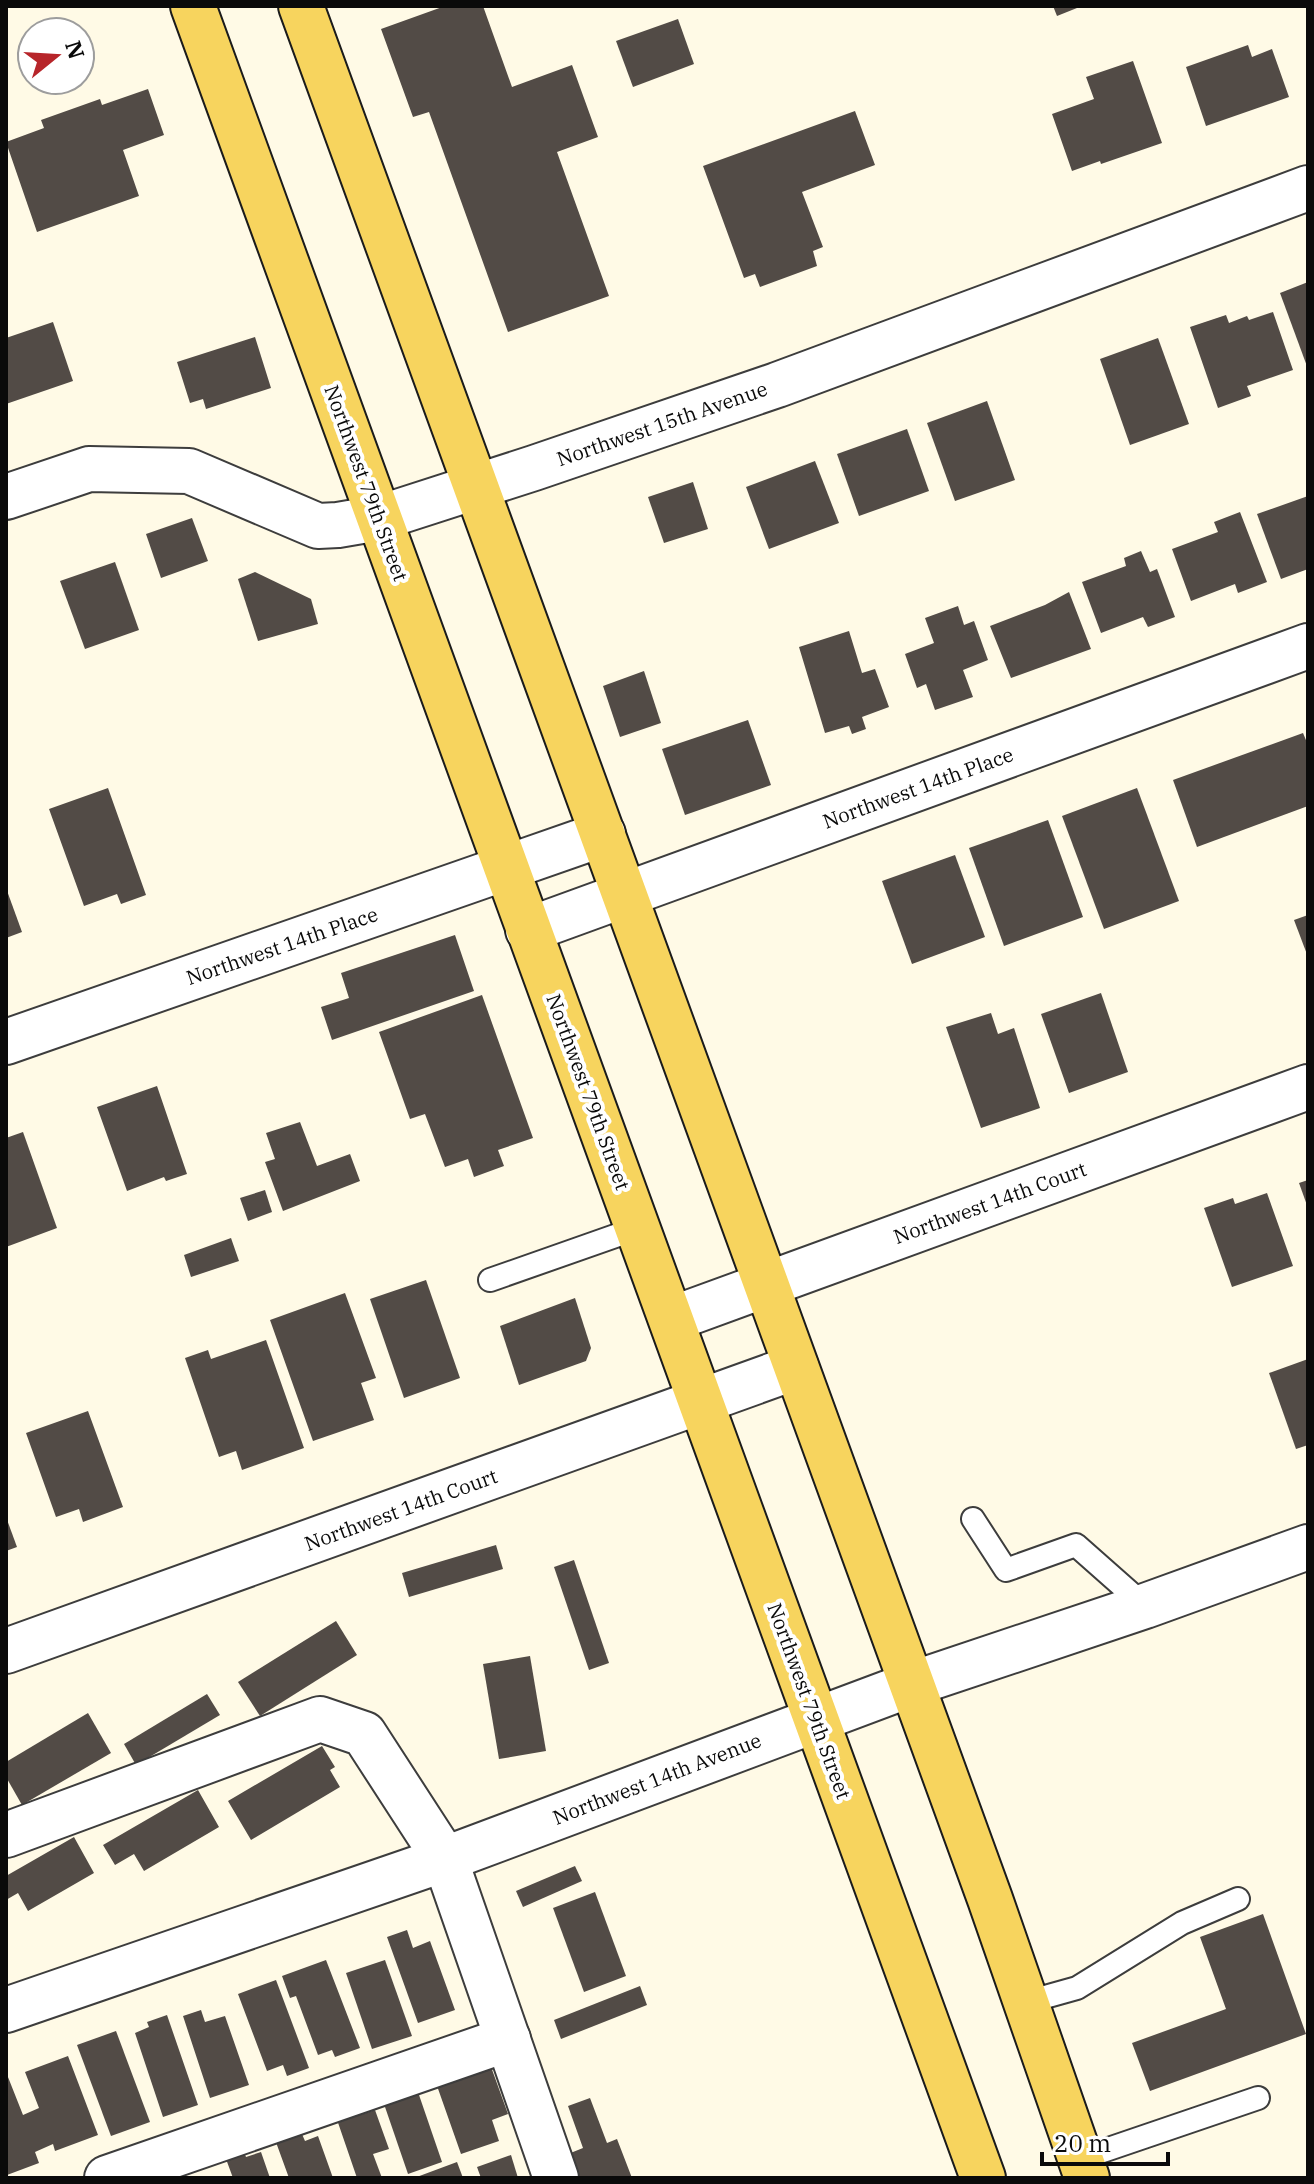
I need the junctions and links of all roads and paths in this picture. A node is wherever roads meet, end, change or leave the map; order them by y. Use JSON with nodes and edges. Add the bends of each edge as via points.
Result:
{"nodes":[{"id":1,"x":193,"y":6,"type":"edge"},
{"id":2,"x":301,"y":6,"type":"edge"},
{"id":3,"x":1308,"y":188,"type":"edge"},
{"id":4,"x":477,"y":487,"type":"junction"},
{"id":5,"x":6,"y":497,"type":"edge"},
{"id":6,"x":379,"y":518,"type":"junction"},
{"id":7,"x":1308,"y":646,"type":"edge"},
{"id":8,"x":603,"y":834,"type":"junction"},
{"id":9,"x":506,"y":868,"type":"junction"},
{"id":10,"x":625,"y":895,"type":"junction"},
{"id":11,"x":528,"y":930,"type":"junction"},
{"id":12,"x":6,"y":1042,"type":"edge"},
{"id":13,"x":1308,"y":1087,"type":"edge"},
{"id":14,"x":638,"y":1228,"type":"junction"},
{"id":15,"x":490,"y":1280,"type":"dead end"},
{"id":16,"x":766,"y":1284,"type":"junction"},
{"id":17,"x":672,"y":1319,"type":"junction"},
{"id":18,"x":796,"y":1367,"type":"junction"},
{"id":19,"x":702,"y":1402,"type":"junction"},
{"id":20,"x":973,"y":1519,"type":"dead end"},
{"id":21,"x":1308,"y":1547,"type":"edge"},
{"id":22,"x":1145,"y":1606,"type":"junction"},
{"id":23,"x":6,"y":1651,"type":"edge"},
{"id":24,"x":912,"y":1684,"type":"junction"},
{"id":25,"x":815,"y":1719,"type":"junction"},
{"id":26,"x":6,"y":1835,"type":"edge"},
{"id":27,"x":445,"y":1859,"type":"junction"},
{"id":28,"x":1238,"y":1899,"type":"dead end"},
{"id":29,"x":1027,"y":2002,"type":"junction"},
{"id":30,"x":6,"y":2010,"type":"edge"},
{"id":31,"x":508,"y":2039,"type":"junction"},
{"id":32,"x":1258,"y":2098,"type":"dead end"},
{"id":33,"x":1088,"y":2171,"type":"edge"},
{"id":34,"x":107,"y":2178,"type":"edge"},
{"id":35,"x":556,"y":2178,"type":"edge"},
{"id":36,"x":983,"y":2178,"type":"edge"}],
"edges":[{"from":1,"to":6,"type":"main road","name":"Northwest 79th Street"},
{"from":2,"to":4,"type":"main road"},
{"from":3,"to":4,"type":"street","name":"Northwest 15th Avenue","via":[[777,385]]},
{"from":4,"to":6,"type":"street","name":"Northwest 15th Avenue"},
{"from":4,"to":8,"type":"main road"},
{"from":5,"to":6,"type":"street","name":"Northwest 15th Avenue","via":[[89,469],[189,471],[318,526]]},
{"from":6,"to":9,"type":"main road","name":"Northwest 79th Street"},
{"from":7,"to":10,"type":"street","name":"Northwest 14th Place"},
{"from":8,"to":9,"type":"street","name":"Northwest 14th Place"},
{"from":8,"to":10,"type":"main road"},
{"from":9,"to":11,"type":"main road","name":"Northwest 79th Street"},
{"from":9,"to":12,"type":"street","name":"Northwest 14th Place"},
{"from":10,"to":11,"type":"street","name":"Northwest 14th Place"},
{"from":10,"to":16,"type":"main road"},
{"from":11,"to":14,"type":"main road","name":"Northwest 79th Street"},
{"from":13,"to":16,"type":"street","name":"Northwest 14th Court"},
{"from":14,"to":15,"type":"lane"},
{"from":14,"to":17,"type":"main road","name":"Northwest 79th Street"},
{"from":16,"to":17,"type":"street","name":"Northwest 14th Court"},
{"from":16,"to":18,"type":"main road"},
{"from":17,"to":19,"type":"main road","name":"Northwest 79th Street"},
{"from":18,"to":19,"type":"street","name":"Northwest 14th Court"},
{"from":18,"to":24,"type":"main road"},
{"from":19,"to":23,"type":"street","name":"Northwest 14th Court"},
{"from":19,"to":25,"type":"main road","name":"Northwest 79th Street"},
{"from":20,"to":22,"type":"lane","via":[[1006,1570],[1076,1545]]},
{"from":21,"to":22,"type":"street","name":"Northwest 14th Avenue"},
{"from":22,"to":24,"type":"street","name":"Northwest 14th Avenue"},
{"from":24,"to":25,"type":"street","name":"Northwest 14th Avenue"},
{"from":24,"to":29,"type":"main road"},
{"from":25,"to":27,"type":"street","name":"Northwest 14th Avenue"},
{"from":25,"to":36,"type":"main road","name":"Northwest 79th Street"},
{"from":26,"to":27,"type":"street","via":[[320,1719],[364,1734]]},
{"from":27,"to":30,"type":"street","name":"Northwest 14th Avenue"},
{"from":27,"to":31,"type":"street"},
{"from":28,"to":29,"type":"lane","via":[[1182,1923],[1077,1988]]},
{"from":29,"to":33,"type":"main road"},
{"from":31,"to":34,"type":"street"},
{"from":31,"to":35,"type":"street"},
{"from":32,"to":33,"type":"lane"}]}
